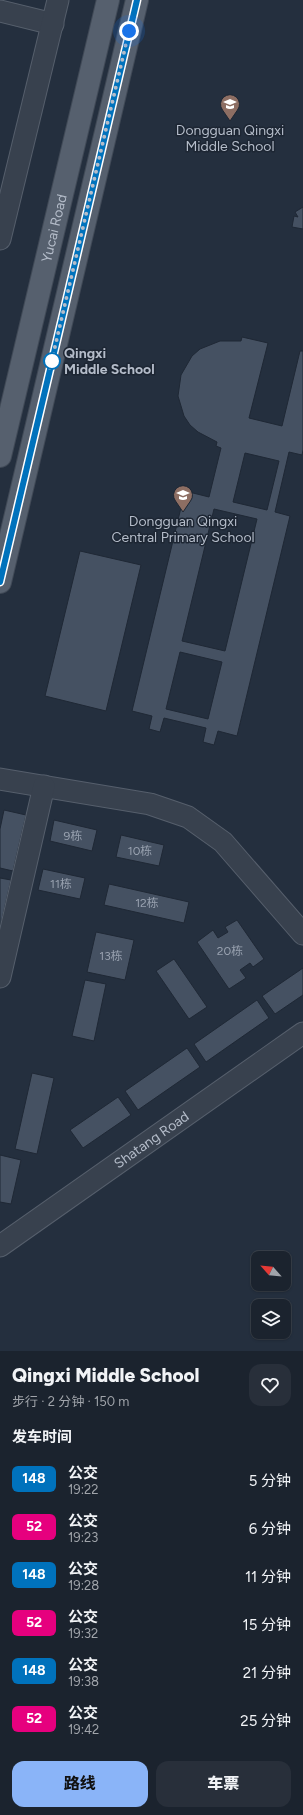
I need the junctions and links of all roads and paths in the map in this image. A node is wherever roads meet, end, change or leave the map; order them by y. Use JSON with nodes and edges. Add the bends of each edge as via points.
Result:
{"nodes":[{"id":1,"x":58,"y":0,"type":"edge"},
{"id":2,"x":108,"y":0,"type":"edge"},
{"id":3,"x":137,"y":0,"type":"edge"},
{"id":4,"x":0,"y":11,"type":"edge"},
{"id":5,"x":52,"y":24,"type":"junction"},
{"id":6,"x":0,"y":239,"type":"edge"},
{"id":7,"x":0,"y":456,"type":"edge"},
{"id":8,"x":0,"y":582,"type":"edge"},
{"id":9,"x":0,"y":779,"type":"edge"},
{"id":10,"x":44,"y":786,"type":"junction"},
{"id":11,"x":303,"y":934,"type":"edge"},
{"id":12,"x":0,"y":977,"type":"edge"},
{"id":13,"x":303,"y":1033,"type":"edge"},
{"id":14,"x":0,"y":1246,"type":"edge"}],
"edges":[{"from":1,"to":5,"type":"street"},
{"from":2,"to":7,"type":"main road","name":"Yucai Road"},
{"from":3,"to":8,"type":"main road","name":"Yucai Road"},
{"from":4,"to":5,"type":"street"},
{"from":5,"to":6,"type":"street"},
{"from":9,"to":10,"type":"street"},
{"from":10,"to":11,"type":"street","via":[[150,804],[188,818],[223,842]]},
{"from":10,"to":12,"type":"street"},
{"from":13,"to":14,"type":"street","name":"Shatang Road"}]}
